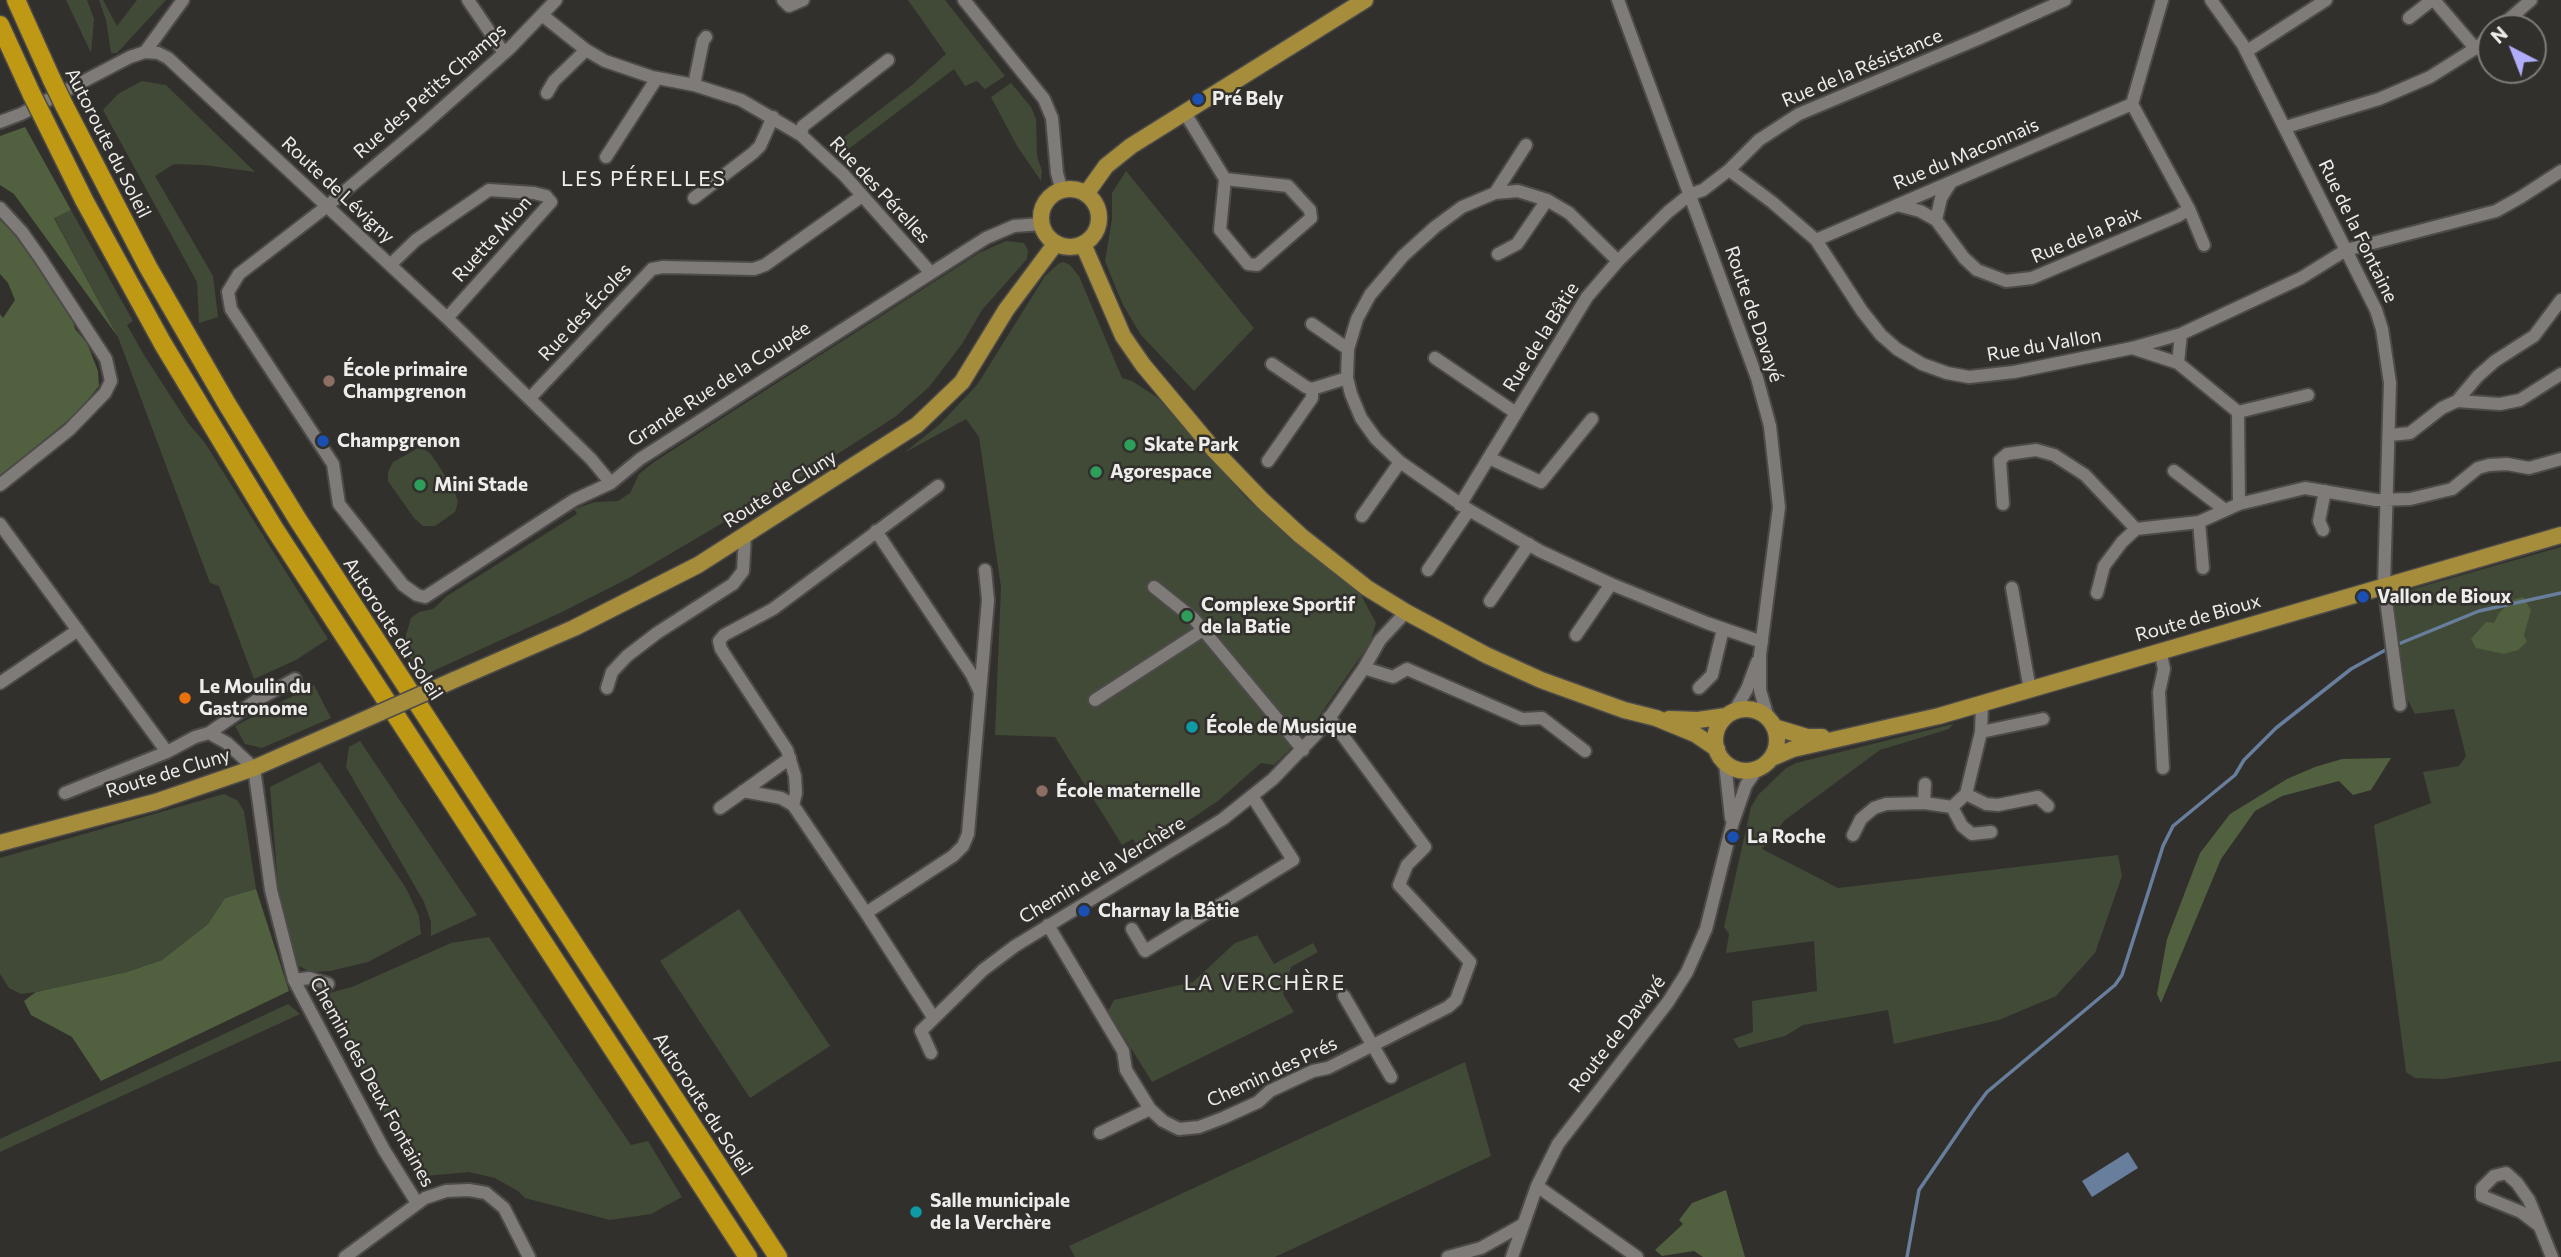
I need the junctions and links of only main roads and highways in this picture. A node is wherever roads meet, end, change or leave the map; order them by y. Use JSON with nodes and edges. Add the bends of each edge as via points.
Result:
{"nodes":[{"id":1,"x":16,"y":0,"type":"edge"},
{"id":2,"x":1364,"y":0,"type":"edge"},
{"id":3,"x":0,"y":24,"type":"edge"},
{"id":4,"x":1086,"y":194,"type":"junction"},
{"id":5,"x":1056,"y":243,"type":"junction"},
{"id":6,"x":1083,"y":244,"type":"junction"},
{"id":7,"x":2561,"y":535,"type":"edge"},
{"id":8,"x":1730,"y":714,"type":"junction"},
{"id":9,"x":1656,"y":718,"type":"junction"},
{"id":10,"x":1771,"y":722,"type":"junction"},
{"id":11,"x":1846,"y":737,"type":"junction"},
{"id":12,"x":1721,"y":756,"type":"junction"},
{"id":13,"x":1772,"y":758,"type":"junction"},
{"id":14,"x":0,"y":843,"type":"edge"},
{"id":15,"x":748,"y":1257,"type":"edge"},
{"id":16,"x":778,"y":1257,"type":"edge"}],
"edges":[{"from":1,"to":16,"type":"highway","name":"Autoroute du Soleil","bridge":true,"via":[[64,105],[148,267],[227,404]]},
{"from":2,"to":4,"type":"main road","via":[[1117,156]]},
{"from":3,"to":15,"type":"highway","bridge":true,"via":[[84,200],[163,344],[274,528]]},
{"from":4,"to":5,"type":"main road","via":[[1062,191],[1044,207],[1042,224]]},
{"from":4,"to":6,"type":"main road","via":[[1099,218],[1097,229]]},
{"from":5,"to":6,"type":"main road","via":[[1065,247]]},
{"from":5,"to":14,"type":"main road","name":"Route de Cluny","bridge":true,"via":[[1006,310],[962,382],[917,425],[698,565],[585,622],[254,768],[155,802]]},
{"from":6,"to":9,"type":"main road","via":[[1123,336],[1143,365],[1207,441],[1301,536],[1367,587],[1486,655],[1541,680]]},
{"from":7,"to":11,"type":"main road","name":"Route de Bioux","via":[[1982,704]]},
{"from":8,"to":9,"type":"main road","via":[[1698,720]]},
{"from":8,"to":10,"type":"main road","via":[[1749,709]]},
{"from":8,"to":12,"type":"main road","via":[[1715,735]]},
{"from":9,"to":12,"type":"main road","via":[[1695,734]]},
{"from":10,"to":11,"type":"main road","name":"Route de Bioux","via":[[1807,737]]},
{"from":10,"to":13,"type":"main road","via":[[1777,746]]},
{"from":11,"to":13,"type":"main road","name":"Route de Bioux"},
{"from":12,"to":13,"type":"main road","via":[[1735,769],[1745,771]]}]}
